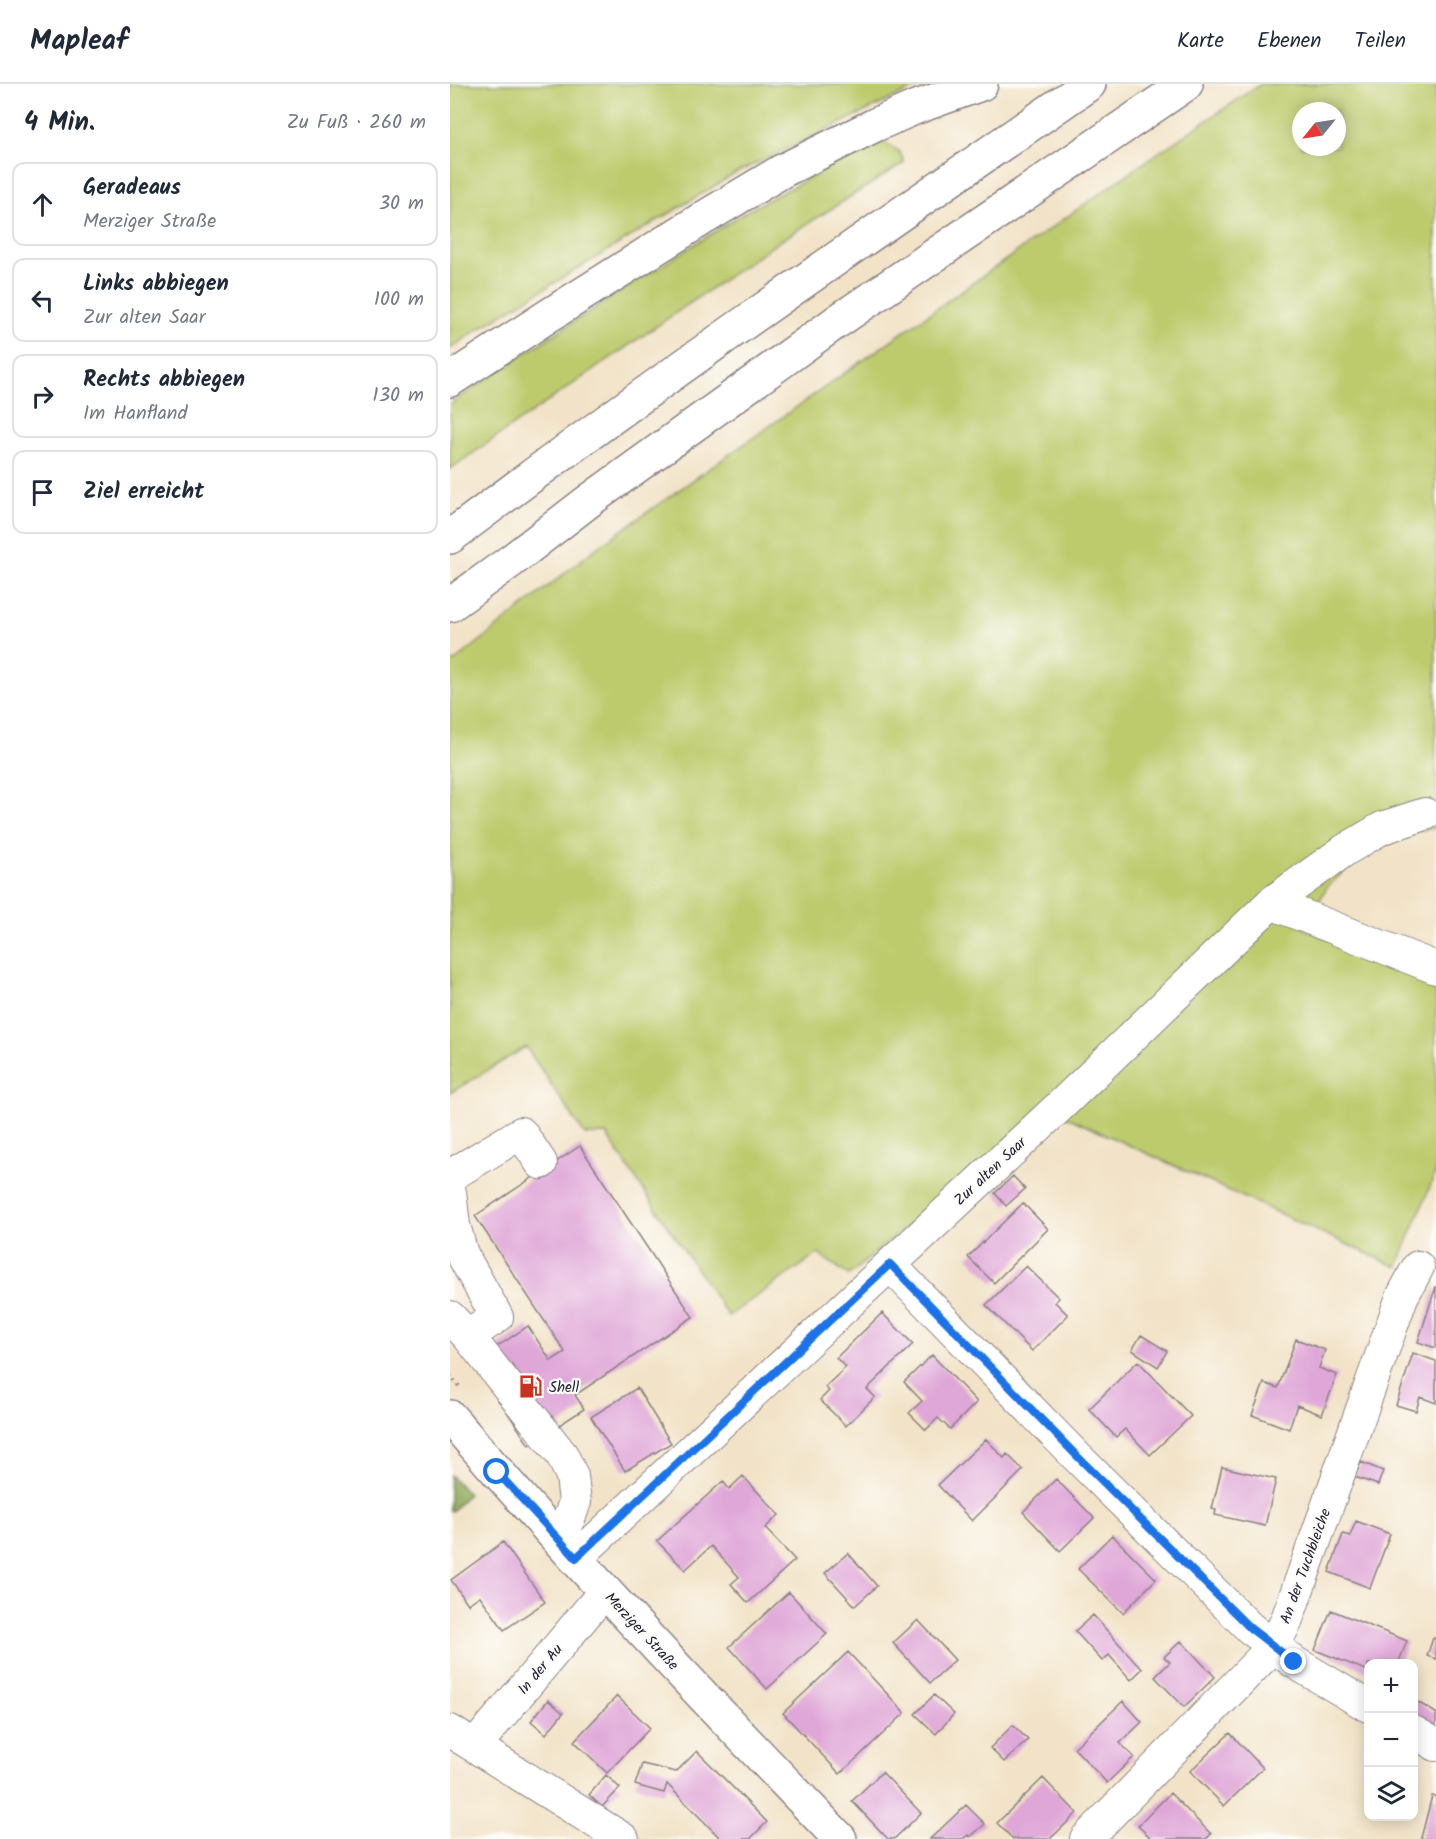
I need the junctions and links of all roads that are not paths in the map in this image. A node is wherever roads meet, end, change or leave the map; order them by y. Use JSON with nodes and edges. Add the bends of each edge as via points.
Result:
{"nodes":[{"id":1,"x":981,"y":84,"type":"edge"},
{"id":2,"x":1089,"y":84,"type":"edge"},
{"id":3,"x":1186,"y":84,"type":"edge"},
{"id":4,"x":450,"y":380,"type":"edge"},
{"id":5,"x":450,"y":537,"type":"edge"},
{"id":6,"x":450,"y":605,"type":"edge"},
{"id":7,"x":1425,"y":814,"type":"dead end"},
{"id":8,"x":1271,"y":903,"type":"junction"},
{"id":9,"x":1436,"y":968,"type":"edge"},
{"id":10,"x":541,"y":1162,"type":"dead end"},
{"id":11,"x":450,"y":1176,"type":"edge"},
{"id":12,"x":450,"y":1192,"type":"edge"},
{"id":13,"x":890,"y":1264,"type":"junction"},
{"id":14,"x":1419,"y":1267,"type":"dead end"},
{"id":15,"x":459,"y":1326,"type":"edge"},
{"id":16,"x":450,"y":1417,"type":"edge"},
{"id":17,"x":568,"y":1550,"type":"junction"},
{"id":18,"x":605,"y":1591,"type":"junction"},
{"id":19,"x":1273,"y":1647,"type":"junction"},
{"id":20,"x":1364,"y":1704,"type":"edge"},
{"id":21,"x":1418,"y":1735,"type":"edge"},
{"id":22,"x":463,"y":1739,"type":"edge"},
{"id":23,"x":1436,"y":1745,"type":"edge"},
{"id":24,"x":623,"y":1839,"type":"edge"},
{"id":25,"x":840,"y":1839,"type":"edge"},
{"id":26,"x":1086,"y":1839,"type":"edge"}],
"edges":[{"from":1,"to":4,"type":"main road","via":[[875,125],[782,171]]},
{"from":2,"to":5,"type":"main road","via":[[804,280]]},
{"from":3,"to":6,"type":"main road","via":[[835,323]]},
{"from":7,"to":8,"type":"street","name":"Zur alten Saar","via":[[1382,828]]},
{"from":8,"to":9,"type":"street"},
{"from":8,"to":13,"type":"street","name":"Zur alten Saar"},
{"from":10,"to":11,"type":"street","via":[[520,1133]]},
{"from":12,"to":15,"type":"street","via":[[462,1254],[497,1317]]},
{"from":13,"to":17,"type":"street","name":"Zur alten Saar"},
{"from":13,"to":19,"type":"street","via":[[1092,1472]]},
{"from":14,"to":19,"type":"street","name":"An der Tuchbleiche","via":[[1402,1297],[1286,1622]]},
{"from":15,"to":17,"type":"street","via":[[562,1455],[572,1476],[574,1502]]},
{"from":16,"to":17,"type":"main road","name":"Merziger Straße"},
{"from":17,"to":18,"type":"main road","name":"Merziger Straße"},
{"from":18,"to":22,"type":"street","name":"In der Au"},
{"from":18,"to":25,"type":"main road","name":"Merziger Straße"},
{"from":19,"to":20,"type":"street"},
{"from":19,"to":26,"type":"street","name":"An der Tuchbleiche"},
{"from":21,"to":23,"type":"street"},
{"from":22,"to":24,"type":"street","name":"In der Au"}]}
